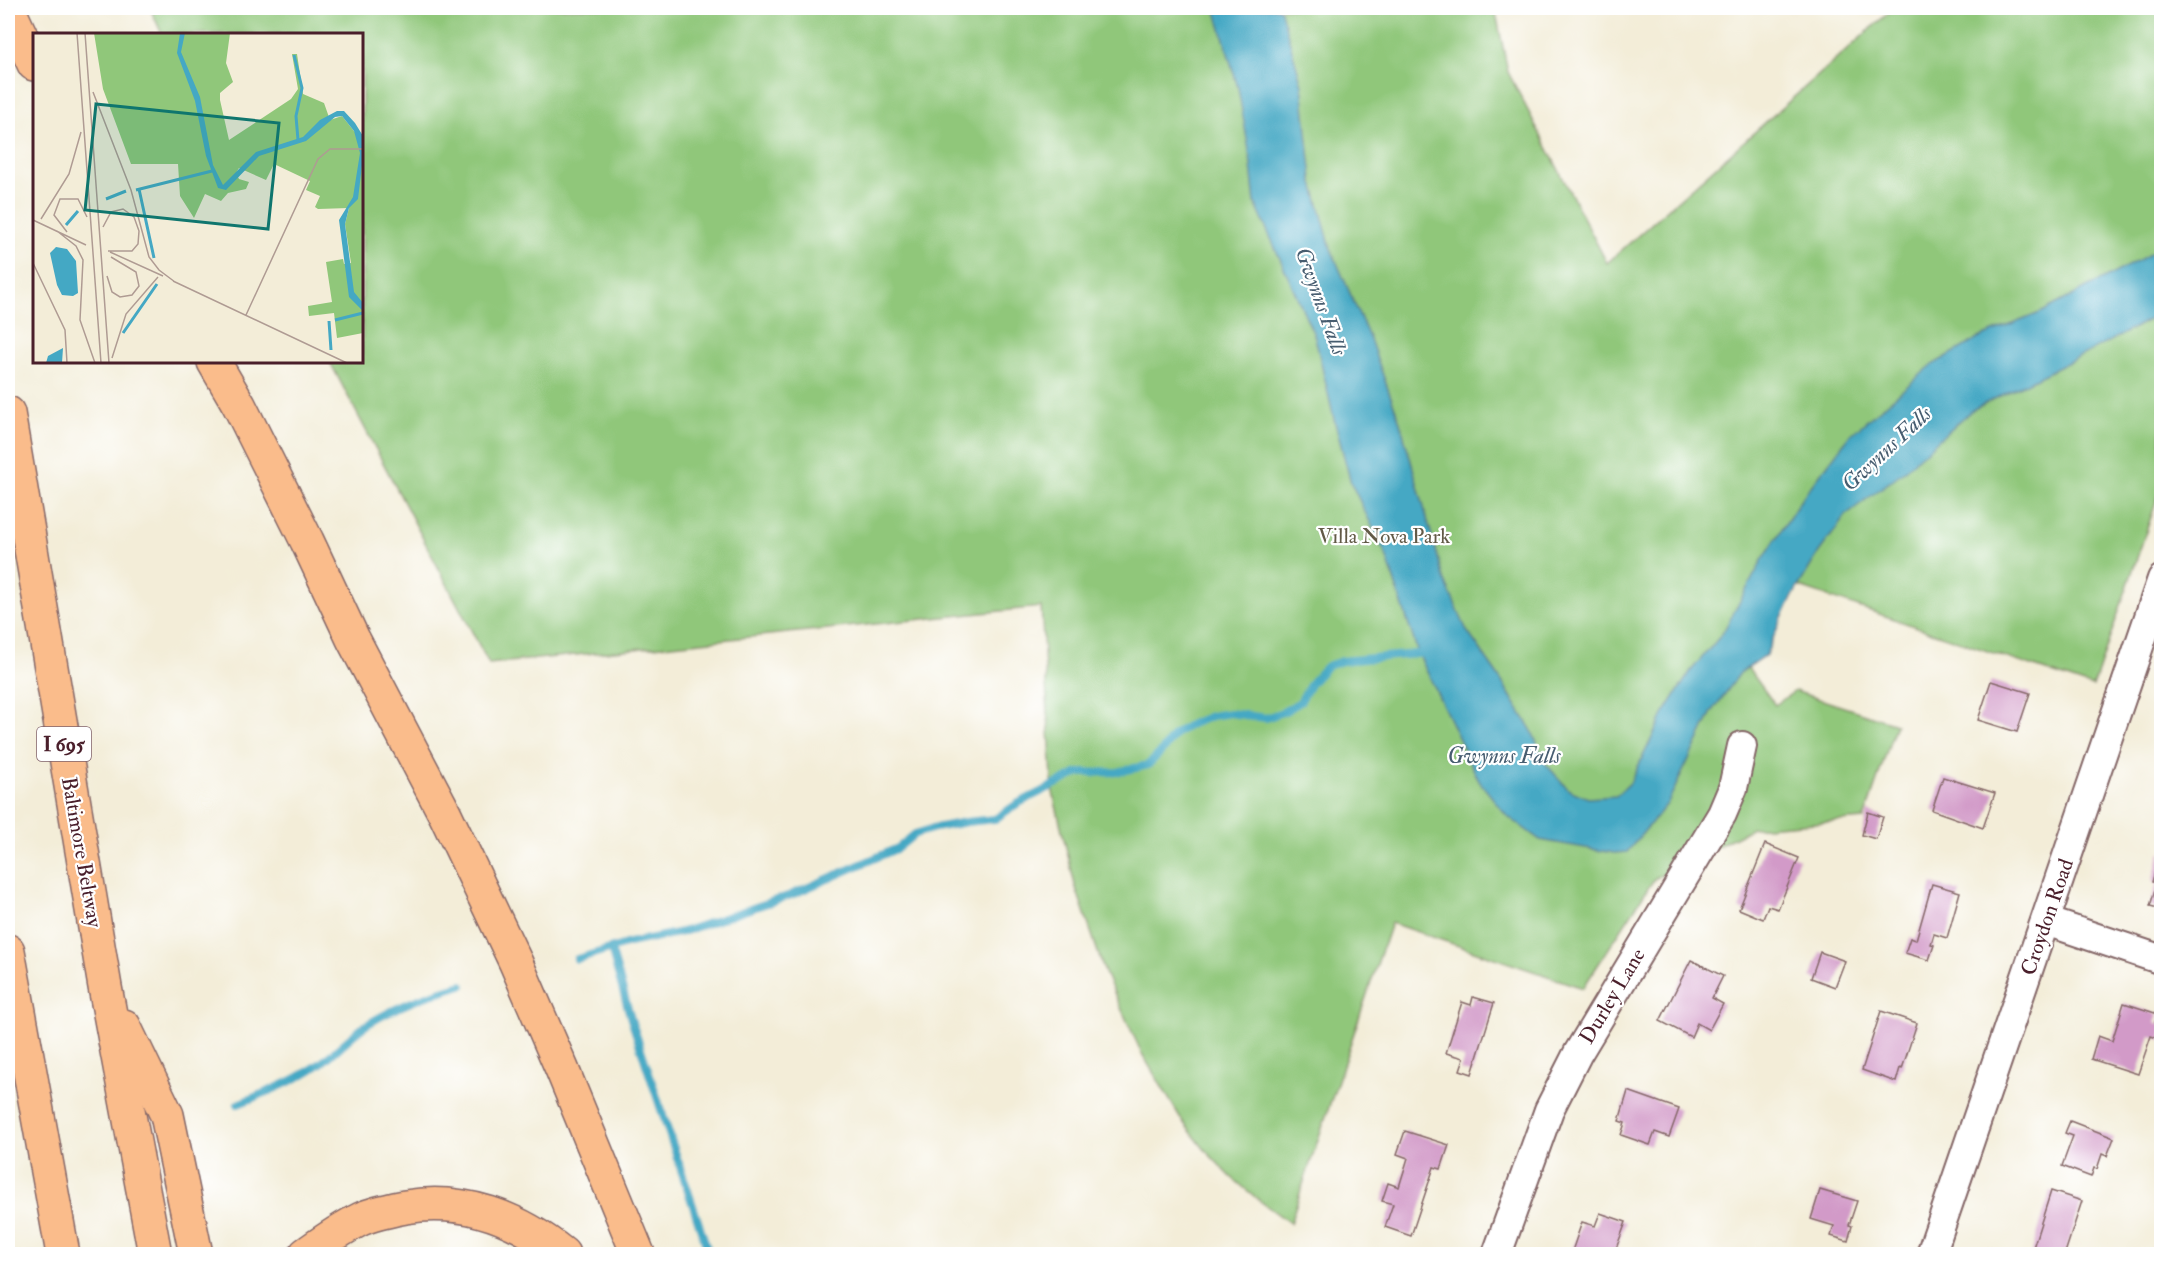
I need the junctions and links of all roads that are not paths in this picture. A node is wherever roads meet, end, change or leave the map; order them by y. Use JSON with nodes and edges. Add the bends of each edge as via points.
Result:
{"nodes":[{"id":1,"x":8,"y":8,"type":"edge"},
{"id":2,"x":33,"y":62,"type":"edge"},
{"id":3,"x":215,"y":363,"type":"edge"},
{"id":4,"x":8,"y":413,"type":"edge"},
{"id":5,"x":2162,"y":579,"type":"edge"},
{"id":6,"x":1742,"y":746,"type":"dead end"},
{"id":7,"x":2046,"y":921,"type":"junction"},
{"id":8,"x":8,"y":951,"type":"edge"},
{"id":9,"x":2162,"y":960,"type":"edge"},
{"id":10,"x":105,"y":987,"type":"junction"},
{"id":11,"x":63,"y":1254,"type":"edge"},
{"id":12,"x":155,"y":1254,"type":"edge"},
{"id":13,"x":196,"y":1254,"type":"edge"},
{"id":14,"x":306,"y":1254,"type":"edge"},
{"id":15,"x":564,"y":1254,"type":"edge"},
{"id":16,"x":638,"y":1254,"type":"edge"},
{"id":17,"x":1497,"y":1254,"type":"edge"},
{"id":18,"x":1931,"y":1254,"type":"edge"}],
"edges":[{"from":1,"to":2,"type":"highway"},
{"from":3,"to":16,"type":"highway","via":[[445,814],[511,952]]},
{"from":4,"to":10,"type":"highway","name":"Baltimore Beltway","number":"I 695"},
{"from":5,"to":7,"type":"street","name":"Croydon Road"},
{"from":6,"to":17,"type":"street","name":"Durley Lane","via":[[1733,788],[1722,814],[1578,1053],[1549,1110]]},
{"from":7,"to":9,"type":"street"},
{"from":7,"to":18,"type":"street","name":"Croydon Road"},
{"from":8,"to":11,"type":"highway"},
{"from":10,"to":12,"type":"highway","name":"Baltimore Beltway","number":"I 695"},
{"from":10,"to":13,"type":"highway","via":[[167,1115]]},
{"from":14,"to":15,"type":"highway","via":[[362,1218],[410,1207],[448,1204],[481,1209],[516,1223]]}]}
